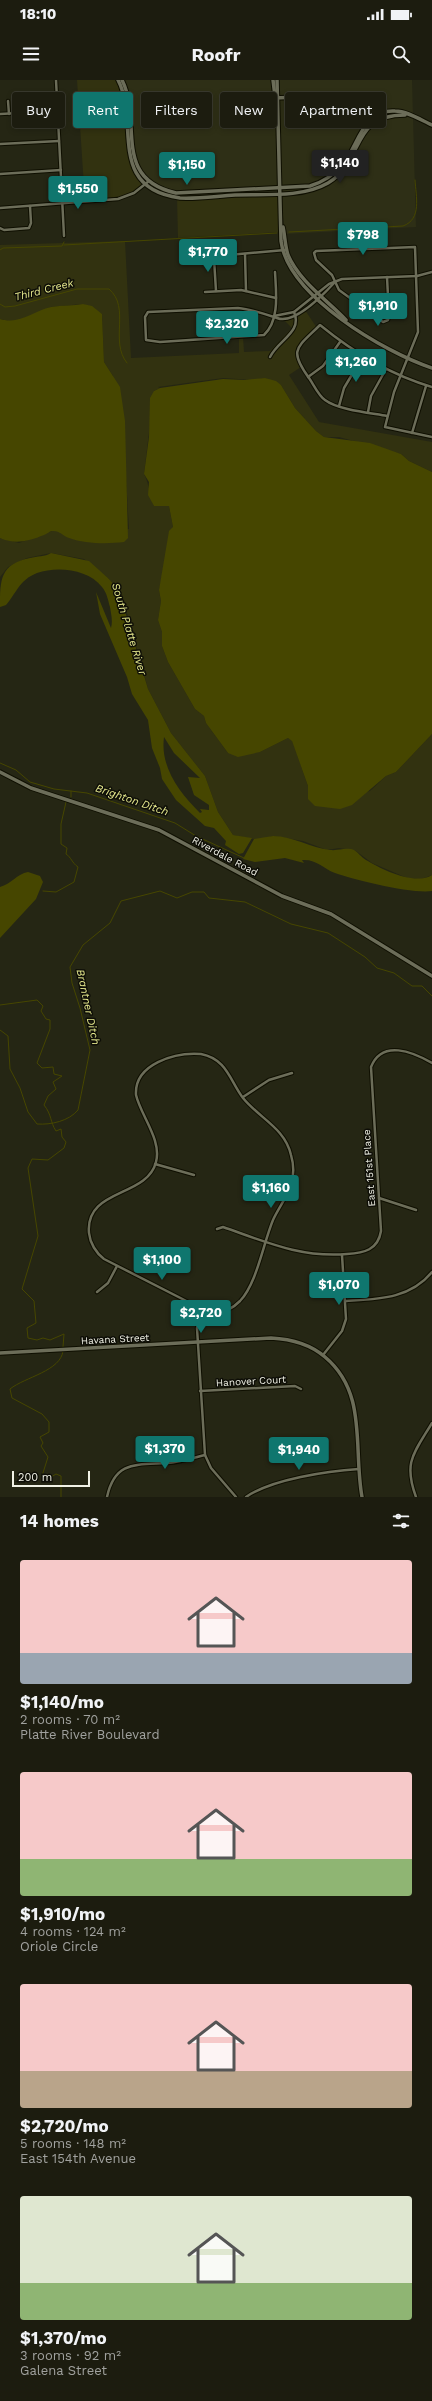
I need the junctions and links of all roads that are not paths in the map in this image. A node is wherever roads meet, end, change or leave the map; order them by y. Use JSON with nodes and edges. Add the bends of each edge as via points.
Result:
{"nodes":[{"id":1,"x":56,"y":80,"type":"edge"},
{"id":2,"x":118,"y":80,"type":"edge"},
{"id":3,"x":122,"y":80,"type":"edge"},
{"id":4,"x":273,"y":80,"type":"edge"},
{"id":5,"x":277,"y":80,"type":"edge"},
{"id":6,"x":57,"y":92,"type":"edge"},
{"id":7,"x":275,"y":92,"type":"edge"},
{"id":8,"x":276,"y":92,"type":"edge"},
{"id":9,"x":8,"y":101,"type":"dead end"},
{"id":10,"x":386,"y":113,"type":"edge"},
{"id":11,"x":0,"y":114,"type":"edge"},
{"id":12,"x":9,"y":114,"type":"junction"},
{"id":13,"x":12,"y":114,"type":"edge"},
{"id":14,"x":277,"y":114,"type":"edge"},
{"id":15,"x":408,"y":115,"type":"junction"},
{"id":16,"x":386,"y":118,"type":"edge"},
{"id":17,"x":432,"y":125,"type":"edge"},
{"id":18,"x":59,"y":128,"type":"edge"},
{"id":19,"x":363,"y":128,"type":"edge"},
{"id":20,"x":369,"y":128,"type":"edge"},
{"id":21,"x":59,"y":141,"type":"junction"},
{"id":22,"x":0,"y":144,"type":"edge"},
{"id":23,"x":353,"y":150,"type":"junction"},
{"id":24,"x":61,"y":170,"type":"junction"},
{"id":25,"x":0,"y":174,"type":"edge"},
{"id":26,"x":148,"y":182,"type":"junction"},
{"id":27,"x":280,"y":191,"type":"junction"},
{"id":28,"x":62,"y":204,"type":"junction"},
{"id":29,"x":30,"y":206,"type":"junction"},
{"id":30,"x":0,"y":208,"type":"edge"},
{"id":31,"x":0,"y":228,"type":"edge"},
{"id":32,"x":64,"y":236,"type":"dead end"},
{"id":33,"x":285,"y":250,"type":"junction"},
{"id":34,"x":245,"y":254,"type":"junction"},
{"id":35,"x":275,"y":272,"type":"dead end"},
{"id":36,"x":432,"y":272,"type":"edge"},
{"id":37,"x":417,"y":276,"type":"junction"},
{"id":38,"x":387,"y":277,"type":"junction"},
{"id":39,"x":335,"y":282,"type":"junction"},
{"id":40,"x":246,"y":291,"type":"junction"},
{"id":41,"x":204,"y":292,"type":"dead end"},
{"id":42,"x":216,"y":292,"type":"junction"},
{"id":43,"x":317,"y":296,"type":"junction"},
{"id":44,"x":276,"y":298,"type":"junction"},
{"id":45,"x":294,"y":312,"type":"junction"},
{"id":46,"x":296,"y":315,"type":"junction"},
{"id":47,"x":274,"y":317,"type":"junction"},
{"id":48,"x":340,"y":342,"type":"junction"},
{"id":49,"x":270,"y":356,"type":"dead end"},
{"id":50,"x":363,"y":356,"type":"junction"},
{"id":51,"x":408,"y":359,"type":"junction"},
{"id":52,"x":432,"y":368,"type":"edge"},
{"id":53,"x":386,"y":369,"type":"junction"},
{"id":54,"x":401,"y":376,"type":"junction"},
{"id":55,"x":308,"y":377,"type":"junction"},
{"id":56,"x":426,"y":386,"type":"junction"},
{"id":57,"x":432,"y":387,"type":"edge"},
{"id":58,"x":339,"y":406,"type":"junction"},
{"id":59,"x":368,"y":412,"type":"junction"},
{"id":60,"x":387,"y":416,"type":"junction"},
{"id":61,"x":412,"y":433,"type":"junction"},
{"id":62,"x":432,"y":437,"type":"edge"},
{"id":63,"x":0,"y":772,"type":"edge"},
{"id":64,"x":432,"y":976,"type":"edge"},
{"id":65,"x":432,"y":1063,"type":"edge"},
{"id":66,"x":292,"y":1073,"type":"dead end"},
{"id":67,"x":243,"y":1097,"type":"junction"},
{"id":68,"x":156,"y":1164,"type":"junction"},
{"id":69,"x":194,"y":1175,"type":"dead end"},
{"id":70,"x":379,"y":1198,"type":"junction"},
{"id":71,"x":416,"y":1210,"type":"dead end"},
{"id":72,"x":217,"y":1229,"type":"dead end"},
{"id":73,"x":265,"y":1242,"type":"junction"},
{"id":74,"x":342,"y":1254,"type":"junction"},
{"id":75,"x":116,"y":1266,"type":"junction"},
{"id":76,"x":432,"y":1272,"type":"edge"},
{"id":77,"x":97,"y":1292,"type":"dead end"},
{"id":78,"x":346,"y":1301,"type":"junction"},
{"id":79,"x":202,"y":1309,"type":"junction"},
{"id":80,"x":198,"y":1342,"type":"junction"},
{"id":81,"x":0,"y":1353,"type":"edge"},
{"id":82,"x":323,"y":1355,"type":"junction"},
{"id":83,"x":301,"y":1389,"type":"dead end"},
{"id":84,"x":200,"y":1391,"type":"junction"},
{"id":85,"x":432,"y":1423,"type":"edge"},
{"id":86,"x":205,"y":1455,"type":"junction"},
{"id":87,"x":359,"y":1469,"type":"junction"},
{"id":88,"x":107,"y":1497,"type":"edge"},
{"id":89,"x":236,"y":1497,"type":"edge"},
{"id":90,"x":246,"y":1497,"type":"edge"},
{"id":91,"x":362,"y":1497,"type":"edge"},
{"id":92,"x":416,"y":1497,"type":"edge"}],
"edges":[{"from":1,"to":6,"type":"street"},
{"from":2,"to":26,"type":"street","via":[[125,99],[129,155],[136,170]]},
{"from":3,"to":26,"type":"street","via":[[128,96],[133,154],[138,168]]},
{"from":4,"to":7,"type":"street"},
{"from":5,"to":8,"type":"street"},
{"from":9,"to":12,"type":"street"},
{"from":10,"to":15,"type":"street","via":[[394,111]]},
{"from":11,"to":12,"type":"street"},
{"from":12,"to":13,"type":"street"},
{"from":14,"to":27,"type":"street"},
{"from":15,"to":16,"type":"street"},
{"from":15,"to":17,"type":"street"},
{"from":18,"to":21,"type":"street"},
{"from":19,"to":23,"type":"street"},
{"from":20,"to":23,"type":"street"},
{"from":21,"to":22,"type":"street"},
{"from":21,"to":24,"type":"street"},
{"from":23,"to":27,"type":"street","via":[[336,172],[321,182]]},
{"from":24,"to":25,"type":"street"},
{"from":24,"to":28,"type":"street"},
{"from":26,"to":27,"type":"street","via":[[162,193],[177,197]]},
{"from":26,"to":28,"type":"street","via":[[135,193],[123,198]]},
{"from":27,"to":33,"type":"street"},
{"from":28,"to":29,"type":"street"},
{"from":28,"to":32,"type":"street"},
{"from":29,"to":30,"type":"street"},
{"from":29,"to":31,"type":"street","via":[[29,228]]},
{"from":33,"to":34,"type":"street"},
{"from":33,"to":43,"type":"street","via":[[291,269]]},
{"from":34,"to":40,"type":"street"},
{"from":34,"to":42,"type":"street","via":[[215,257]]},
{"from":35,"to":44,"type":"street"},
{"from":36,"to":37,"type":"street"},
{"from":37,"to":38,"type":"street"},
{"from":37,"to":39,"type":"street","via":[[414,246],[312,252]]},
{"from":37,"to":51,"type":"street","via":[[419,328]]},
{"from":38,"to":39,"type":"street","via":[[342,279]]},
{"from":38,"to":39,"type":"street","via":[[387,323],[341,292]]},
{"from":39,"to":43,"type":"street"},
{"from":40,"to":42,"type":"street"},
{"from":40,"to":44,"type":"street"},
{"from":41,"to":42,"type":"street"},
{"from":43,"to":45,"type":"street"},
{"from":43,"to":46,"type":"street"},
{"from":43,"to":51,"type":"street","via":[[338,317]]},
{"from":44,"to":47,"type":"street"},
{"from":45,"to":46,"type":"street"},
{"from":45,"to":47,"type":"street"},
{"from":46,"to":47,"type":"street","via":[[283,319]]},
{"from":46,"to":49,"type":"street","via":[[296,326]]},
{"from":47,"to":47,"type":"street","via":[[272,326],[261,336],[156,342],[148,341],[146,338],[145,317],[148,312],[238,308]]},
{"from":48,"to":50,"type":"street"},
{"from":48,"to":55,"type":"street","via":[[323,366]]},
{"from":48,"to":55,"type":"street","via":[[320,325],[299,347],[297,360]]},
{"from":50,"to":53,"type":"street"},
{"from":50,"to":58,"type":"street","via":[[344,388]]},
{"from":51,"to":52,"type":"street"},
{"from":51,"to":54,"type":"street"},
{"from":53,"to":54,"type":"street"},
{"from":53,"to":59,"type":"street","via":[[371,396]]},
{"from":54,"to":56,"type":"street"},
{"from":54,"to":60,"type":"street"},
{"from":55,"to":58,"type":"street","via":[[323,398]]},
{"from":56,"to":57,"type":"street"},
{"from":56,"to":61,"type":"street"},
{"from":58,"to":59,"type":"street"},
{"from":59,"to":60,"type":"street"},
{"from":60,"to":61,"type":"street","via":[[385,426]]},
{"from":61,"to":62,"type":"street"},
{"from":63,"to":64,"type":"street","name":"Riverdale Road","via":[[31,788],[159,830],[282,896],[331,914]]},
{"from":65,"to":70,"type":"street","name":"East 151st Place","via":[[402,1051],[387,1051],[378,1056],[372,1064],[370,1073]]},
{"from":66,"to":67,"type":"street","via":[[269,1080]]},
{"from":67,"to":68,"type":"street","via":[[225,1067],[205,1055],[189,1054],[145,1069],[136,1087],[136,1095],[156,1146]]},
{"from":67,"to":73,"type":"street","via":[[282,1134],[289,1146],[293,1162],[290,1186]]},
{"from":68,"to":69,"type":"street"},
{"from":68,"to":75,"type":"street","via":[[146,1179],[103,1202],[91,1218],[89,1231],[93,1246],[102,1257]]},
{"from":70,"to":71,"type":"street"},
{"from":70,"to":74,"type":"street","name":"East 151st Place","via":[[381,1231],[377,1242],[366,1251]]},
{"from":72,"to":73,"type":"street","name":"East 151st Place","via":[[223,1227]]},
{"from":73,"to":74,"type":"street","name":"East 151st Place","via":[[306,1254]]},
{"from":73,"to":79,"type":"street","via":[[250,1286],[240,1301],[222,1313],[214,1314]]},
{"from":74,"to":78,"type":"street"},
{"from":75,"to":77,"type":"street","via":[[108,1283]]},
{"from":75,"to":79,"type":"street"},
{"from":76,"to":78,"type":"street","via":[[421,1283],[403,1294],[382,1299]]},
{"from":78,"to":82,"type":"street","via":[[343,1328]]},
{"from":79,"to":80,"type":"street","via":[[198,1322]]},
{"from":80,"to":81,"type":"street","name":"Havana Street"},
{"from":80,"to":82,"type":"street","name":"Havana Street","via":[[284,1339],[303,1344]]},
{"from":80,"to":84,"type":"street"},
{"from":82,"to":87,"type":"street","name":"Havana Street","via":[[341,1374],[353,1397]]},
{"from":83,"to":84,"type":"street","name":"Hanover Court","via":[[295,1386]]},
{"from":84,"to":86,"type":"street"},
{"from":85,"to":92,"type":"street","via":[[410,1464],[410,1478]]},
{"from":86,"to":88,"type":"street","via":[[170,1462],[134,1465],[119,1472],[110,1484]]},
{"from":86,"to":89,"type":"street","via":[[209,1466]]},
{"from":87,"to":90,"type":"street","via":[[329,1472],[268,1486]]},
{"from":87,"to":91,"type":"street","name":"Havana Street"}]}
